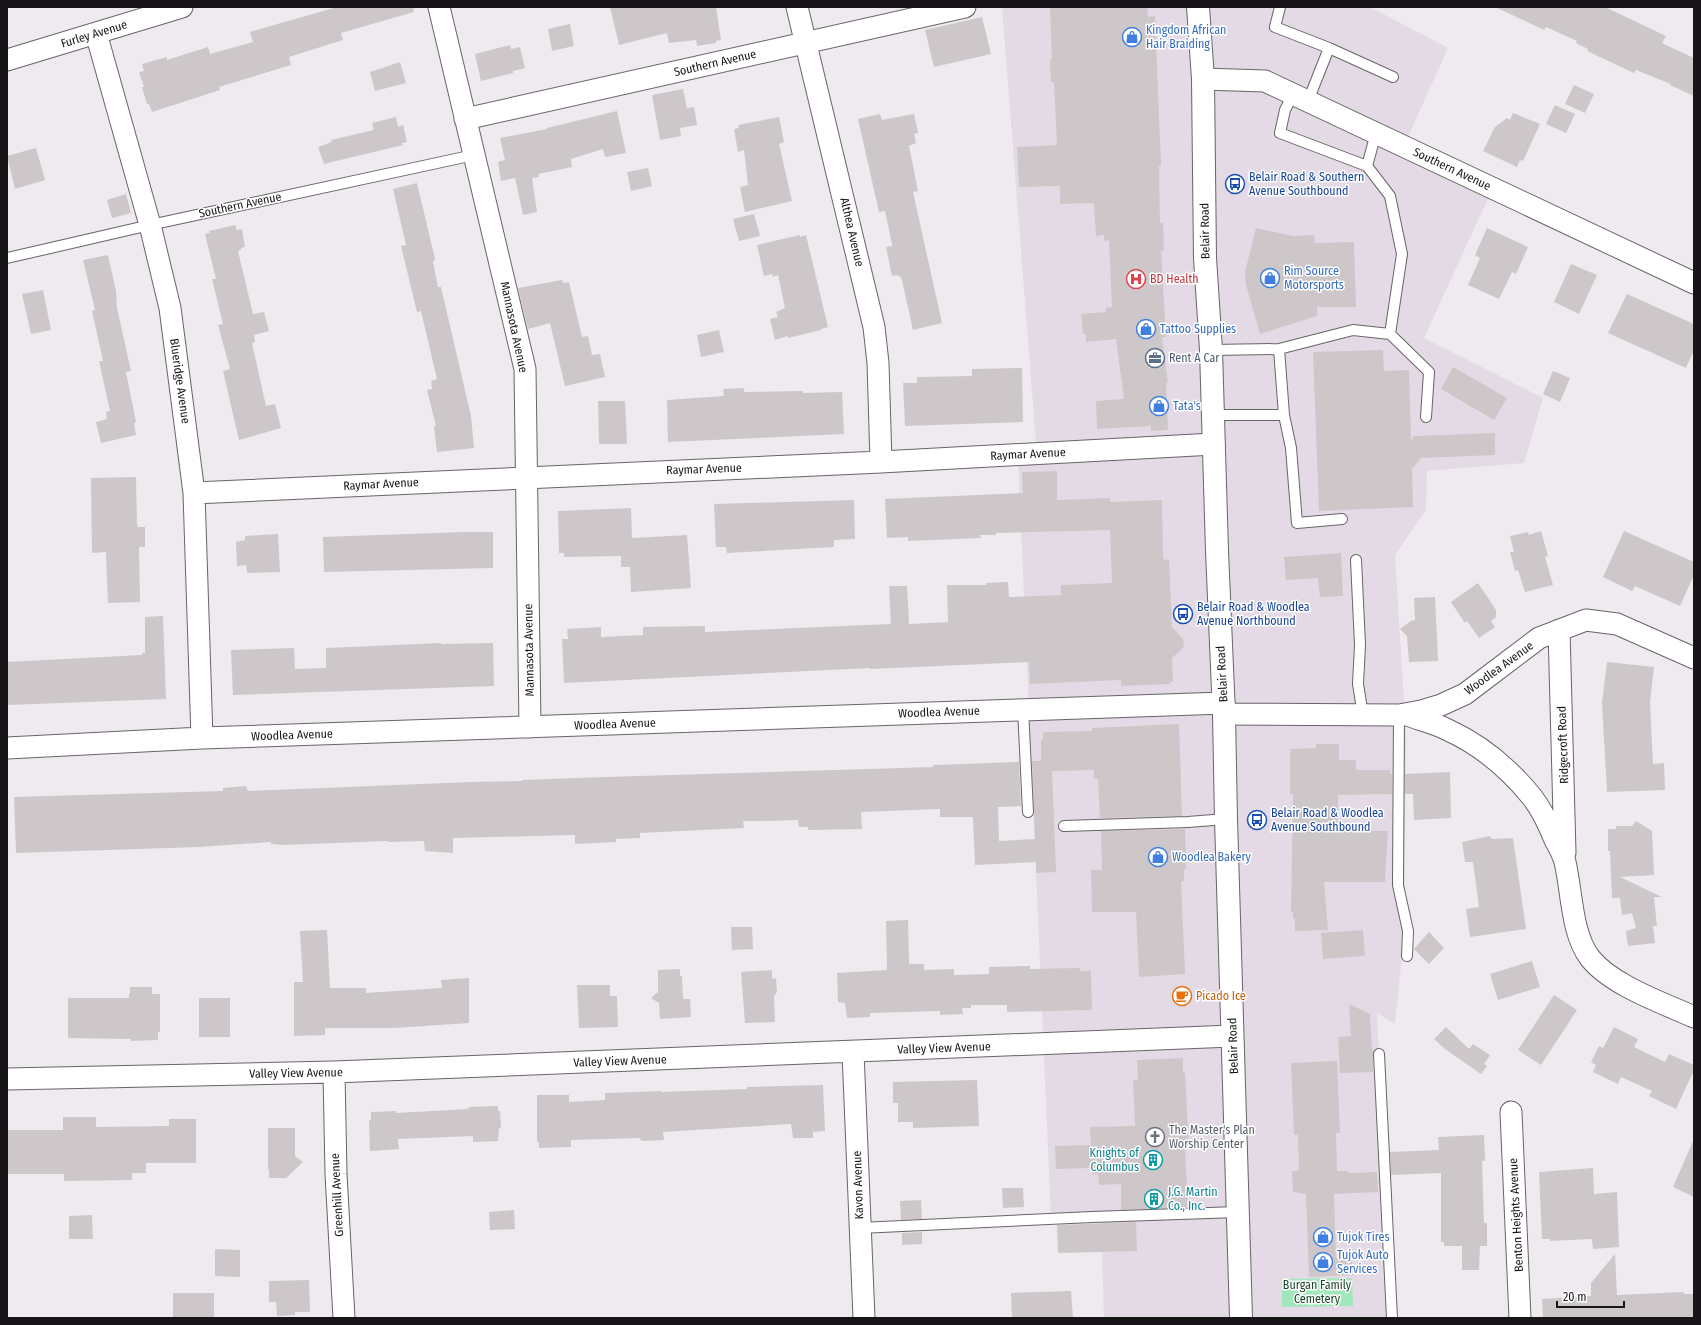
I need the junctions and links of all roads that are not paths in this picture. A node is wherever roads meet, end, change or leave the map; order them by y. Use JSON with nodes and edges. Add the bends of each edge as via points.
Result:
{"nodes":[{"id":1,"x":182,"y":7,"type":"edge"},
{"id":2,"x":439,"y":7,"type":"edge"},
{"id":3,"x":797,"y":7,"type":"edge"},
{"id":4,"x":964,"y":7,"type":"edge"},
{"id":5,"x":1198,"y":7,"type":"edge"},
{"id":6,"x":1280,"y":7,"type":"edge"},
{"id":7,"x":96,"y":34,"type":"junction"},
{"id":8,"x":805,"y":42,"type":"junction"},
{"id":9,"x":1329,"y":48,"type":"junction"},
{"id":10,"x":7,"y":60,"type":"edge"},
{"id":11,"x":1393,"y":77,"type":"dead end"},
{"id":12,"x":1203,"y":79,"type":"junction"},
{"id":13,"x":1300,"y":97,"type":"junction"},
{"id":14,"x":465,"y":119,"type":"junction"},
{"id":15,"x":1376,"y":133,"type":"junction"},
{"id":16,"x":474,"y":155,"type":"junction"},
{"id":17,"x":1367,"y":166,"type":"junction"},
{"id":18,"x":150,"y":225,"type":"junction"},
{"id":19,"x":7,"y":258,"type":"edge"},
{"id":20,"x":1694,"y":283,"type":"edge"},
{"id":21,"x":1390,"y":334,"type":"junction"},
{"id":22,"x":1279,"y":349,"type":"junction"},
{"id":23,"x":1211,"y":350,"type":"junction"},
{"id":24,"x":1213,"y":415,"type":"junction"},
{"id":25,"x":1284,"y":415,"type":"junction"},
{"id":26,"x":1426,"y":417,"type":"dead end"},
{"id":27,"x":1214,"y":444,"type":"junction"},
{"id":28,"x":882,"y":462,"type":"junction"},
{"id":29,"x":526,"y":478,"type":"junction"},
{"id":30,"x":194,"y":492,"type":"junction"},
{"id":31,"x":1342,"y":519,"type":"dead end"},
{"id":32,"x":1356,"y":560,"type":"dead end"},
{"id":33,"x":1559,"y":630,"type":"junction"},
{"id":34,"x":1694,"y":658,"type":"edge"},
{"id":35,"x":1023,"y":708,"type":"junction"},
{"id":36,"x":1224,"y":708,"type":"junction"},
{"id":37,"x":1363,"y":715,"type":"junction"},
{"id":38,"x":1402,"y":715,"type":"junction"},
{"id":39,"x":530,"y":727,"type":"junction"},
{"id":40,"x":202,"y":738,"type":"junction"},
{"id":41,"x":7,"y":748,"type":"edge"},
{"id":42,"x":1028,"y":812,"type":"dead end"},
{"id":43,"x":1226,"y":819,"type":"junction"},
{"id":44,"x":1064,"y":826,"type":"dead end"},
{"id":45,"x":1565,"y":860,"type":"junction"},
{"id":46,"x":1407,"y":956,"type":"dead end"},
{"id":47,"x":1694,"y":1017,"type":"edge"},
{"id":48,"x":1232,"y":1036,"type":"junction"},
{"id":49,"x":853,"y":1052,"type":"junction"},
{"id":50,"x":1379,"y":1054,"type":"dead end"},
{"id":51,"x":334,"y":1072,"type":"junction"},
{"id":52,"x":7,"y":1079,"type":"edge"},
{"id":53,"x":1511,"y":1112,"type":"dead end"},
{"id":54,"x":1238,"y":1212,"type":"junction"},
{"id":55,"x":860,"y":1228,"type":"junction"},
{"id":56,"x":344,"y":1318,"type":"edge"},
{"id":57,"x":864,"y":1318,"type":"edge"},
{"id":58,"x":1241,"y":1318,"type":"edge"},
{"id":59,"x":1392,"y":1318,"type":"edge"},
{"id":60,"x":1520,"y":1318,"type":"edge"}],
"edges":[{"from":1,"to":7,"type":"street","name":"Furley Avenue"},
{"from":2,"to":14,"type":"street","name":"Mannasota Avenue"},
{"from":3,"to":8,"type":"street","name":"Althea Avenue"},
{"from":4,"to":8,"type":"street","name":"Southern Avenue"},
{"from":5,"to":12,"type":"main road","name":"Belair Road"},
{"from":6,"to":9,"type":"lane","via":[[1275,27]]},
{"from":7,"to":10,"type":"street","name":"Furley Avenue"},
{"from":7,"to":18,"type":"street","name":"Blueridge Avenue"},
{"from":8,"to":14,"type":"street","name":"Southern Avenue"},
{"from":8,"to":28,"type":"street","name":"Althea Avenue","via":[[835,157],[874,327]]},
{"from":9,"to":11,"type":"lane"},
{"from":9,"to":13,"type":"lane"},
{"from":12,"to":13,"type":"street","name":"Southern Avenue","via":[[1264,81]]},
{"from":12,"to":23,"type":"main road","name":"Belair Road","via":[[1205,258]]},
{"from":13,"to":15,"type":"street","name":"Southern Avenue"},
{"from":13,"to":17,"type":"lane","via":[[1285,110],[1280,133]]},
{"from":14,"to":16,"type":"street","name":"Mannasota Avenue"},
{"from":15,"to":17,"type":"lane"},
{"from":15,"to":20,"type":"street","name":"Southern Avenue"},
{"from":16,"to":18,"type":"lane","name":"Southern Avenue"},
{"from":16,"to":29,"type":"street","name":"Mannasota Avenue","via":[[525,369]]},
{"from":17,"to":21,"type":"lane","via":[[1390,196],[1402,254]]},
{"from":18,"to":19,"type":"lane","name":"Southern Avenue"},
{"from":18,"to":30,"type":"street","name":"Blueridge Avenue","via":[[170,308]]},
{"from":21,"to":22,"type":"lane","via":[[1353,330]]},
{"from":21,"to":26,"type":"lane","via":[[1429,372]]},
{"from":22,"to":23,"type":"lane"},
{"from":22,"to":25,"type":"lane"},
{"from":23,"to":24,"type":"main road","name":"Belair Road"},
{"from":24,"to":25,"type":"lane"},
{"from":24,"to":27,"type":"main road","name":"Belair Road"},
{"from":25,"to":31,"type":"lane","via":[[1291,448],[1297,523]]},
{"from":27,"to":28,"type":"street","name":"Raymar Avenue"},
{"from":27,"to":36,"type":"main road","name":"Belair Road"},
{"from":28,"to":29,"type":"street","name":"Raymar Avenue"},
{"from":29,"to":30,"type":"street","name":"Raymar Avenue"},
{"from":29,"to":39,"type":"street","name":"Mannasota Avenue"},
{"from":30,"to":40,"type":"street","name":"Blueridge Avenue"},
{"from":32,"to":37,"type":"lane","via":[[1360,645],[1358,684]]},
{"from":33,"to":34,"type":"street","name":"Woodlea Avenue","via":[[1586,620],[1617,624]]},
{"from":33,"to":38,"type":"street","name":"Woodlea Avenue","via":[[1539,638],[1465,694],[1441,705]]},
{"from":33,"to":45,"type":"street","name":"Ridgecroft Road"},
{"from":35,"to":36,"type":"street","name":"Woodlea Avenue"},
{"from":35,"to":39,"type":"street","name":"Woodlea Avenue"},
{"from":35,"to":42,"type":"lane"},
{"from":36,"to":37,"type":"street","name":"Woodlea Avenue"},
{"from":36,"to":43,"type":"main road","name":"Belair Road"},
{"from":37,"to":38,"type":"street","name":"Woodlea Avenue"},
{"from":38,"to":45,"type":"street","name":"Ridgecroft Road","via":[[1448,730],[1503,766],[1533,798]]},
{"from":38,"to":46,"type":"lane","via":[[1398,885],[1408,931]]},
{"from":39,"to":40,"type":"street","name":"Woodlea Avenue"},
{"from":40,"to":41,"type":"street","name":"Woodlea Avenue"},
{"from":43,"to":44,"type":"lane"},
{"from":43,"to":48,"type":"main road","name":"Belair Road"},
{"from":45,"to":47,"type":"street","name":"Ridgecroft Road","via":[[1574,916],[1581,940],[1590,957],[1604,972],[1619,982]]},
{"from":48,"to":49,"type":"street","name":"Valley View Avenue"},
{"from":48,"to":54,"type":"main road","name":"Belair Road"},
{"from":49,"to":51,"type":"street","name":"Valley View Avenue"},
{"from":49,"to":55,"type":"street","name":"Kavon Avenue"},
{"from":50,"to":59,"type":"lane"},
{"from":51,"to":52,"type":"street","name":"Valley View Avenue"},
{"from":51,"to":56,"type":"street","name":"Greenhill Avenue","via":[[336,1174]]},
{"from":53,"to":60,"type":"street","name":"Benton Heights Avenue"},
{"from":54,"to":55,"type":"lane"},
{"from":54,"to":58,"type":"main road","name":"Belair Road"},
{"from":55,"to":57,"type":"street","name":"Kavon Avenue"}]}
